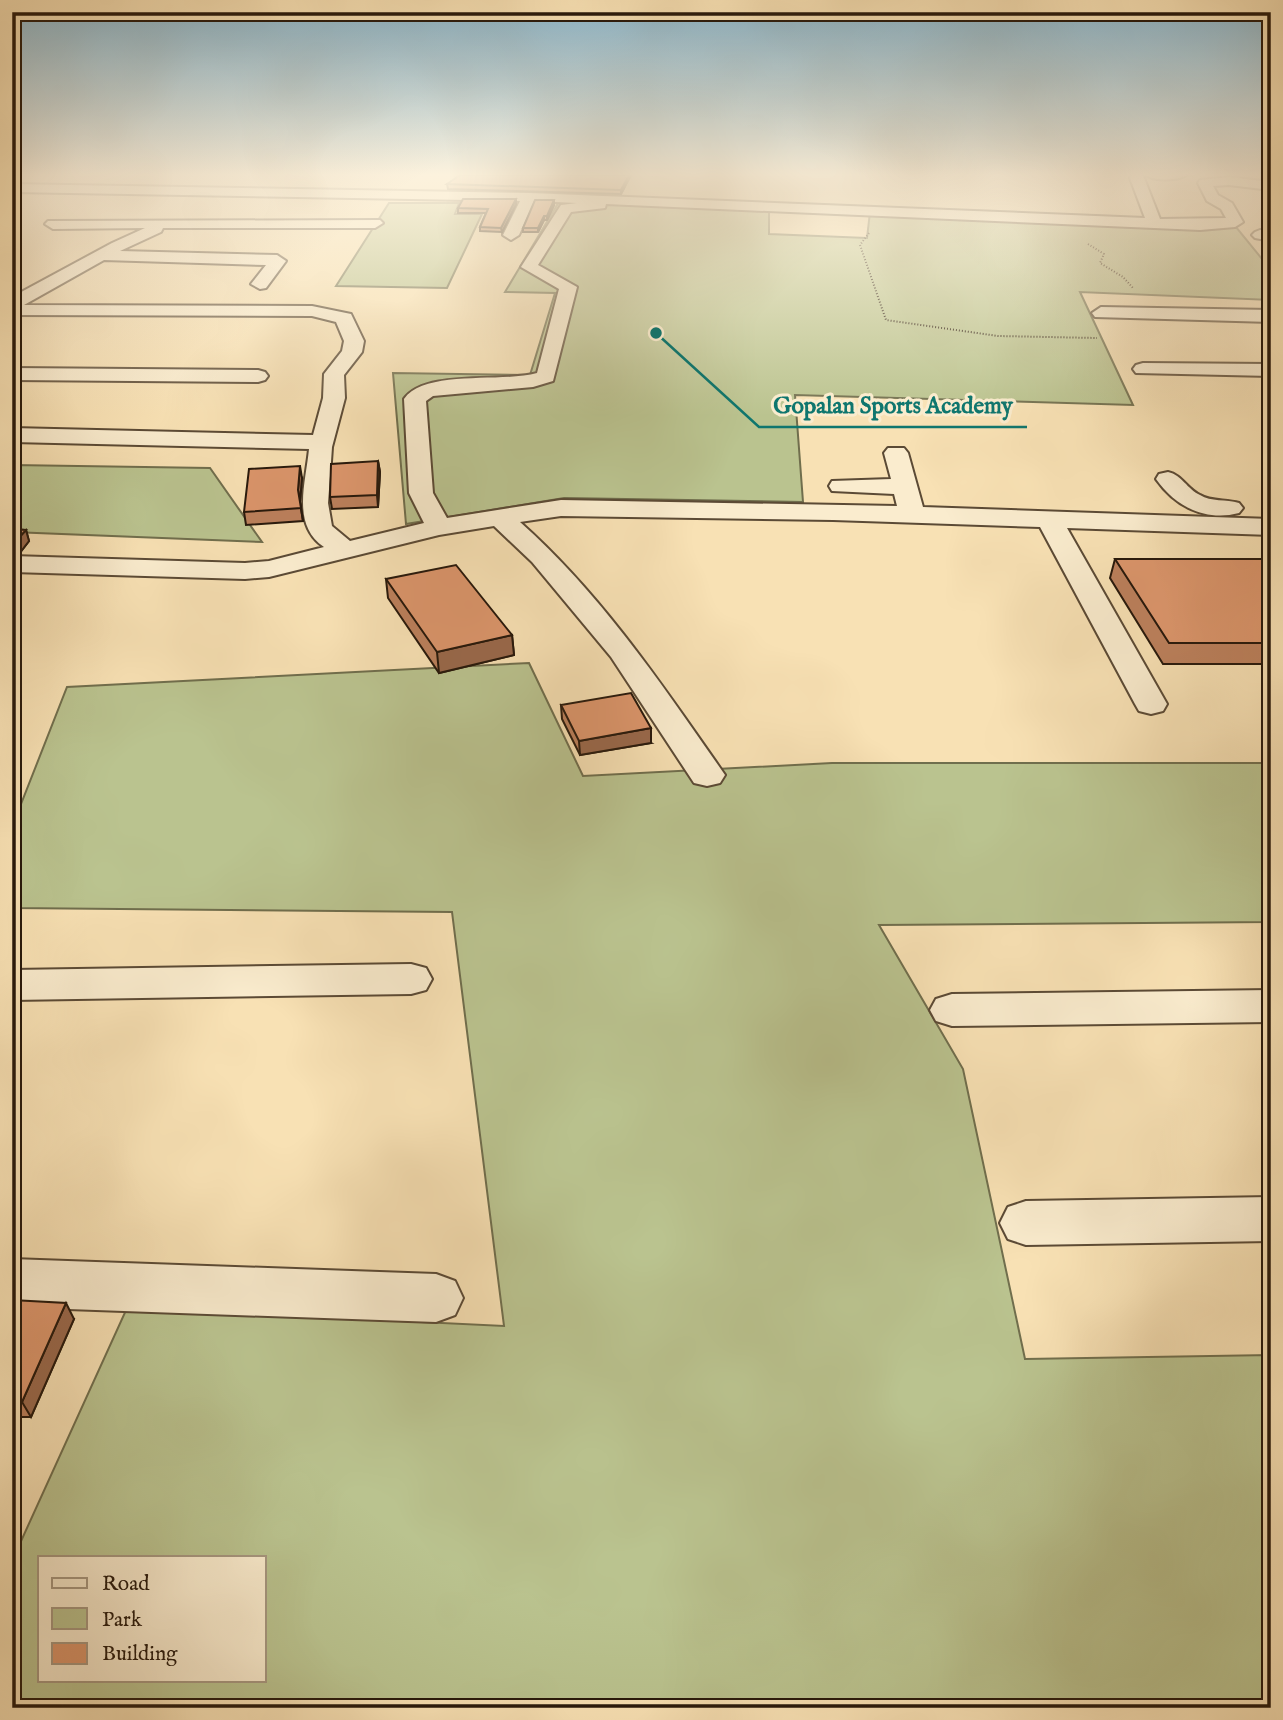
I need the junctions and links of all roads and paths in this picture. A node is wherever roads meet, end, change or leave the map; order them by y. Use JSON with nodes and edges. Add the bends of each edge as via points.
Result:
{"nodes":[{"id":1,"x":536,"y":255,"type":"edge"},
{"id":2,"x":864,"y":255,"type":"edge"},
{"id":3,"x":1103,"y":255,"type":"edge"},
{"id":4,"x":100,"y":256,"type":"joint"},
{"id":5,"x":37,"y":292,"type":"junction"},
{"id":6,"x":1139,"y":294,"type":"joint"},
{"id":7,"x":12,"y":304,"type":"edge"},
{"id":8,"x":12,"y":310,"type":"edge"},
{"id":9,"x":1101,"y":313,"type":"dead end"},
{"id":10,"x":1149,"y":314,"type":"junction"},
{"id":11,"x":1271,"y":316,"type":"edge"},
{"id":12,"x":1220,"y":320,"type":"dead end"},
{"id":13,"x":12,"y":329,"type":"edge"},
{"id":14,"x":40,"y":329,"type":"dead end"},
{"id":15,"x":1106,"y":338,"type":"dead end"},
{"id":16,"x":1262,"y":338,"type":"dead end"},
{"id":17,"x":1143,"y":369,"type":"dead end"},
{"id":18,"x":1271,"y":370,"type":"edge"},
{"id":19,"x":12,"y":374,"type":"edge"},
{"id":20,"x":258,"y":376,"type":"dead end"},
{"id":21,"x":12,"y":391,"type":"edge"},
{"id":22,"x":221,"y":393,"type":"dead end"},
{"id":23,"x":12,"y":435,"type":"edge"},
{"id":24,"x":321,"y":447,"type":"junction"},
{"id":25,"x":896,"y":453,"type":"dead end"},
{"id":26,"x":1168,"y":479,"type":"dead end"},
{"id":27,"x":841,"y":486,"type":"dead end"},
{"id":28,"x":905,"y":487,"type":"junction"},
{"id":29,"x":1271,"y":511,"type":"edge"},
{"id":30,"x":912,"y":515,"type":"junction"},
{"id":31,"x":498,"y":516,"type":"junction"},
{"id":32,"x":1049,"y":519,"type":"junction"},
{"id":33,"x":1148,"y":522,"type":"junction"},
{"id":34,"x":439,"y":527,"type":"junction"},
{"id":35,"x":1271,"y":527,"type":"edge"},
{"id":36,"x":1271,"y":544,"type":"edge"},
{"id":37,"x":346,"y":550,"type":"junction"},
{"id":38,"x":12,"y":564,"type":"edge"},
{"id":39,"x":1151,"y":704,"type":"dead end"},
{"id":40,"x":707,"y":775,"type":"dead end"},
{"id":41,"x":411,"y":979,"type":"dead end"},
{"id":42,"x":12,"y":985,"type":"edge"},
{"id":43,"x":1271,"y":1006,"type":"edge"},
{"id":44,"x":952,"y":1010,"type":"dead end"},
{"id":45,"x":1271,"y":1219,"type":"edge"},
{"id":46,"x":1026,"y":1223,"type":"dead end"},
{"id":47,"x":12,"y":1283,"type":"edge"},
{"id":48,"x":436,"y":1298,"type":"dead end"}],
"edges":[{"from":1,"to":34,"type":"street","via":[[529,267],[568,287],[546,377],[533,382],[427,390],[415,399],[421,493]]},
{"from":2,"to":15,"type":"path","via":[[886,320],[998,336]]},
{"from":3,"to":6,"type":"path","via":[[1100,262],[1123,276]]},
{"from":4,"to":5,"type":"street"},
{"from":4,"to":5,"type":"street","via":[[277,260],[252,290]]},
{"from":5,"to":7,"type":"street"},
{"from":6,"to":10,"type":"street"},
{"from":8,"to":24,"type":"street","via":[[312,311],[344,318],[354,341],[352,352],[334,374],[334,398]]},
{"from":9,"to":10,"type":"street"},
{"from":10,"to":11,"type":"street"},
{"from":12,"to":16,"type":"street","via":[[1238,320]]},
{"from":13,"to":14,"type":"street"},
{"from":17,"to":18,"type":"street"},
{"from":19,"to":20,"type":"street"},
{"from":21,"to":22,"type":"street"},
{"from":23,"to":24,"type":"street","via":[[321,442]]},
{"from":24,"to":37,"type":"street","via":[[318,522],[322,533]]},
{"from":25,"to":28,"type":"street"},
{"from":26,"to":29,"type":"street","via":[[1184,499],[1195,504]]},
{"from":27,"to":28,"type":"street"},
{"from":28,"to":30,"type":"street"},
{"from":30,"to":31,"type":"street","via":[[561,508]]},
{"from":30,"to":32,"type":"street"},
{"from":31,"to":34,"type":"street"},
{"from":31,"to":40,"type":"street","via":[[542,556],[623,652]]},
{"from":32,"to":33,"type":"street"},
{"from":32,"to":39,"type":"street"},
{"from":33,"to":35,"type":"street"},
{"from":33,"to":36,"type":"street","via":[[1156,536],[1168,542]]},
{"from":34,"to":37,"type":"street"},
{"from":37,"to":38,"type":"street","via":[[246,571]]},
{"from":41,"to":42,"type":"street"},
{"from":43,"to":44,"type":"street"},
{"from":45,"to":46,"type":"street"},
{"from":47,"to":48,"type":"street"}]}
